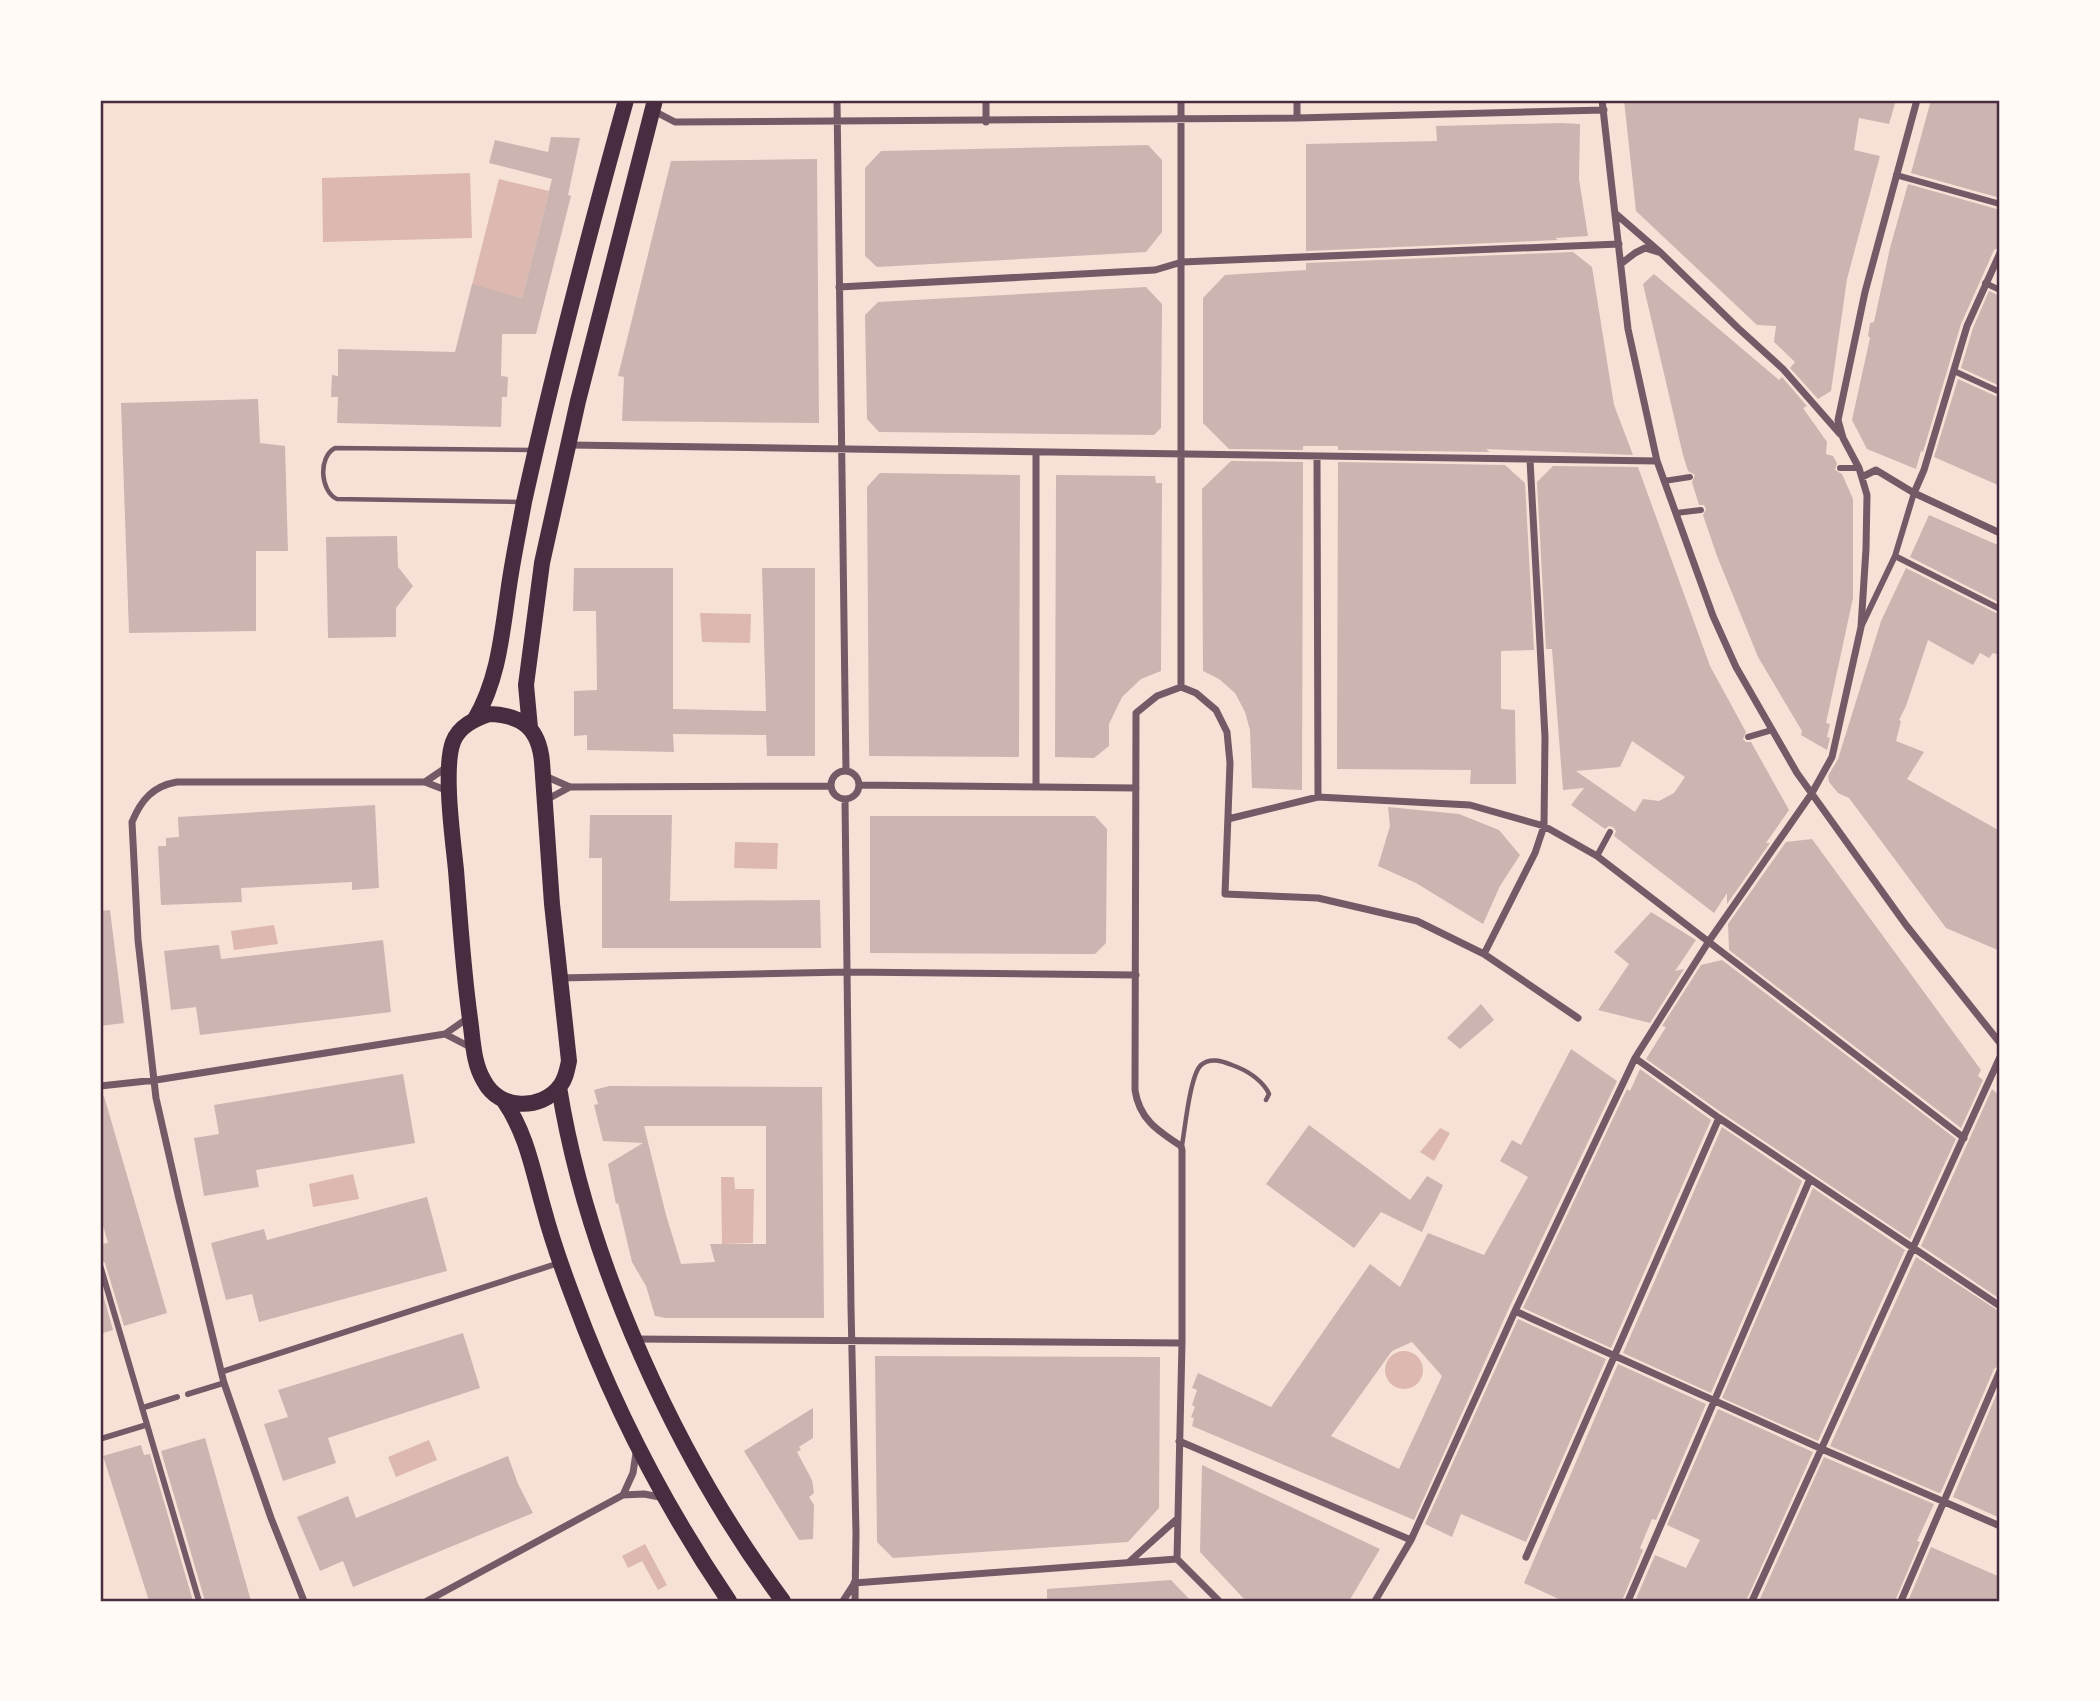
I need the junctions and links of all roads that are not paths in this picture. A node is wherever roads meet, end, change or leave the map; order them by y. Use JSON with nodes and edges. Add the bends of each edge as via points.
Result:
{"nodes":[{"id":1,"x":626,"y":100,"type":"edge"},
{"id":2,"x":837,"y":100,"type":"edge"},
{"id":3,"x":986,"y":100,"type":"edge"},
{"id":4,"x":1181,"y":100,"type":"edge"},
{"id":5,"x":1297,"y":100,"type":"edge"},
{"id":6,"x":1602,"y":100,"type":"edge"},
{"id":7,"x":1917,"y":100,"type":"edge"},
{"id":8,"x":654,"y":105,"type":"edge"},
{"id":9,"x":1604,"y":110,"type":"junction"},
{"id":10,"x":1181,"y":118,"type":"junction"},
{"id":11,"x":1297,"y":118,"type":"junction"},
{"id":12,"x":837,"y":120,"type":"junction"},
{"id":13,"x":986,"y":122,"type":"junction"},
{"id":14,"x":1896,"y":175,"type":"junction"},
{"id":15,"x":2000,"y":204,"type":"edge"},
{"id":16,"x":1616,"y":214,"type":"junction"},
{"id":17,"x":1619,"y":244,"type":"junction"},
{"id":18,"x":1661,"y":253,"type":"junction"},
{"id":19,"x":2000,"y":253,"type":"edge"},
{"id":20,"x":1182,"y":262,"type":"junction"},
{"id":21,"x":1622,"y":263,"type":"junction"},
{"id":22,"x":1985,"y":283,"type":"junction"},
{"id":23,"x":839,"y":287,"type":"junction"},
{"id":24,"x":2000,"y":289,"type":"edge"},
{"id":25,"x":1954,"y":371,"type":"junction"},
{"id":26,"x":2000,"y":392,"type":"edge"},
{"id":27,"x":1843,"y":438,"type":"junction"},
{"id":28,"x":569,"y":445,"type":"junction"},
{"id":29,"x":537,"y":450,"type":"junction"},
{"id":30,"x":841,"y":450,"type":"junction"},
{"id":31,"x":1036,"y":453,"type":"junction"},
{"id":32,"x":1181,"y":455,"type":"junction"},
{"id":33,"x":1317,"y":457,"type":"junction"},
{"id":34,"x":1530,"y":460,"type":"junction"},
{"id":35,"x":1657,"y":461,"type":"junction"},
{"id":36,"x":1840,"y":468,"type":"dead end"},
{"id":37,"x":1859,"y":468,"type":"junction"},
{"id":38,"x":1690,"y":477,"type":"dead end"},
{"id":39,"x":1862,"y":477,"type":"junction"},
{"id":40,"x":1664,"y":481,"type":"junction"},
{"id":41,"x":1914,"y":494,"type":"junction"},
{"id":42,"x":524,"y":502,"type":"junction"},
{"id":43,"x":1701,"y":510,"type":"dead end"},
{"id":44,"x":1676,"y":513,"type":"junction"},
{"id":45,"x":2000,"y":533,"type":"edge"},
{"id":46,"x":1895,"y":556,"type":"junction"},
{"id":47,"x":2000,"y":609,"type":"edge"},
{"id":48,"x":1861,"y":627,"type":"junction"},
{"id":49,"x":1181,"y":687,"type":"junction"},
{"id":50,"x":475,"y":719,"type":"junction"},
{"id":51,"x":530,"y":728,"type":"junction"},
{"id":52,"x":1772,"y":730,"type":"junction"},
{"id":53,"x":1748,"y":737,"type":"dead end"},
{"id":54,"x":450,"y":764,"type":"junction"},
{"id":55,"x":846,"y":771,"type":"junction"},
{"id":56,"x":544,"y":776,"type":"junction"},
{"id":57,"x":425,"y":782,"type":"junction"},
{"id":58,"x":859,"y":785,"type":"junction"},
{"id":59,"x":831,"y":786,"type":"junction"},
{"id":60,"x":570,"y":787,"type":"junction"},
{"id":61,"x":1036,"y":787,"type":"junction"},
{"id":62,"x":1136,"y":788,"type":"junction"},
{"id":63,"x":450,"y":792,"type":"junction"},
{"id":64,"x":1812,"y":793,"type":"junction"},
{"id":65,"x":1318,"y":797,"type":"junction"},
{"id":66,"x":845,"y":799,"type":"junction"},
{"id":67,"x":545,"y":800,"type":"junction"},
{"id":68,"x":1228,"y":819,"type":"junction"},
{"id":69,"x":1544,"y":826,"type":"junction"},
{"id":70,"x":1610,"y":832,"type":"dead end"},
{"id":71,"x":1597,"y":856,"type":"junction"},
{"id":72,"x":1709,"y":942,"type":"junction"},
{"id":73,"x":1484,"y":954,"type":"junction"},
{"id":74,"x":847,"y":972,"type":"junction"},
{"id":75,"x":1136,"y":975,"type":"junction"},
{"id":76,"x":558,"y":978,"type":"junction"},
{"id":77,"x":470,"y":1017,"type":"junction"},
{"id":78,"x":1578,"y":1018,"type":"dead end"},
{"id":79,"x":445,"y":1034,"type":"junction"},
{"id":80,"x":2000,"y":1043,"type":"edge"},
{"id":81,"x":474,"y":1049,"type":"junction"},
{"id":82,"x":2000,"y":1057,"type":"edge"},
{"id":83,"x":1634,"y":1058,"type":"junction"},
{"id":84,"x":156,"y":1080,"type":"junction"},
{"id":85,"x":100,"y":1086,"type":"edge"},
{"id":86,"x":559,"y":1087,"type":"junction"},
{"id":87,"x":1266,"y":1100,"type":"dead end"},
{"id":88,"x":504,"y":1101,"type":"junction"},
{"id":89,"x":1719,"y":1118,"type":"junction"},
{"id":90,"x":1964,"y":1138,"type":"junction"},
{"id":91,"x":1182,"y":1148,"type":"junction"},
{"id":92,"x":1810,"y":1179,"type":"junction"},
{"id":93,"x":1912,"y":1247,"type":"junction"},
{"id":94,"x":561,"y":1263,"type":"junction"},
{"id":95,"x":100,"y":1265,"type":"edge"},
{"id":96,"x":2000,"y":1306,"type":"edge"},
{"id":97,"x":1515,"y":1311,"type":"junction"},
{"id":98,"x":635,"y":1339,"type":"junction"},
{"id":99,"x":851,"y":1342,"type":"junction"},
{"id":100,"x":1182,"y":1343,"type":"junction"},
{"id":101,"x":1614,"y":1356,"type":"junction"},
{"id":102,"x":2000,"y":1371,"type":"edge"},
{"id":103,"x":221,"y":1372,"type":"junction"},
{"id":104,"x":224,"y":1383,"type":"junction"},
{"id":105,"x":188,"y":1394,"type":"dead end"},
{"id":106,"x":177,"y":1397,"type":"dead end"},
{"id":107,"x":1713,"y":1400,"type":"junction"},
{"id":108,"x":142,"y":1408,"type":"junction"},
{"id":109,"x":146,"y":1425,"type":"junction"},
{"id":110,"x":100,"y":1438,"type":"edge"},
{"id":111,"x":1180,"y":1441,"type":"junction"},
{"id":112,"x":637,"y":1446,"type":"junction"},
{"id":113,"x":1822,"y":1449,"type":"junction"},
{"id":114,"x":623,"y":1495,"type":"junction"},
{"id":115,"x":665,"y":1498,"type":"junction"},
{"id":116,"x":1944,"y":1502,"type":"junction"},
{"id":117,"x":1178,"y":1518,"type":"junction"},
{"id":118,"x":2000,"y":1526,"type":"edge"},
{"id":119,"x":1411,"y":1540,"type":"junction"},
{"id":120,"x":1526,"y":1557,"type":"dead end"},
{"id":121,"x":1177,"y":1559,"type":"junction"},
{"id":122,"x":1128,"y":1563,"type":"junction"},
{"id":123,"x":854,"y":1583,"type":"junction"},
{"id":124,"x":200,"y":1601,"type":"edge"},
{"id":125,"x":304,"y":1601,"type":"edge"},
{"id":126,"x":426,"y":1601,"type":"edge"},
{"id":127,"x":729,"y":1601,"type":"edge"},
{"id":128,"x":783,"y":1601,"type":"edge"},
{"id":129,"x":842,"y":1601,"type":"edge"},
{"id":130,"x":855,"y":1601,"type":"edge"},
{"id":131,"x":1219,"y":1601,"type":"edge"},
{"id":132,"x":1375,"y":1601,"type":"edge"},
{"id":133,"x":1628,"y":1601,"type":"edge"},
{"id":134,"x":1752,"y":1601,"type":"edge"},
{"id":135,"x":1901,"y":1601,"type":"edge"}],
"edges":[{"from":1,"to":29,"type":"main road","via":[[582,257]]},
{"from":2,"to":12,"type":"street"},
{"from":3,"to":13,"type":"street"},
{"from":4,"to":10,"type":"street"},
{"from":5,"to":11,"type":"street"},
{"from":6,"to":9,"type":"street"},
{"from":7,"to":14,"type":"street"},
{"from":8,"to":12,"type":"street","via":[[675,122]]},
{"from":8,"to":28,"type":"main road"},
{"from":9,"to":11,"type":"street"},
{"from":9,"to":16,"type":"street"},
{"from":10,"to":11,"type":"street"},
{"from":10,"to":13,"type":"street"},
{"from":10,"to":20,"type":"street"},
{"from":12,"to":13,"type":"street"},
{"from":12,"to":23,"type":"street"},
{"from":14,"to":15,"type":"street"},
{"from":14,"to":27,"type":"street","via":[[1838,420]]},
{"from":16,"to":17,"type":"street"},
{"from":16,"to":18,"type":"street"},
{"from":17,"to":20,"type":"street"},
{"from":17,"to":21,"type":"street"},
{"from":18,"to":21,"type":"street","via":[[1645,248]]},
{"from":18,"to":27,"type":"street","via":[[1783,369]]},
{"from":19,"to":22,"type":"street"},
{"from":20,"to":23,"type":"street","via":[[1155,270]]},
{"from":20,"to":32,"type":"street"},
{"from":21,"to":35,"type":"street","via":[[1624,313]]},
{"from":22,"to":24,"type":"street"},
{"from":22,"to":25,"type":"street"},
{"from":23,"to":30,"type":"street"},
{"from":25,"to":26,"type":"street"},
{"from":25,"to":41,"type":"street"},
{"from":27,"to":37,"type":"street"},
{"from":28,"to":30,"type":"street"},
{"from":28,"to":51,"type":"main road","via":[[542,563],[526,685]]},
{"from":29,"to":42,"type":"main road"},
{"from":29,"to":42,"type":"lane","via":[[335,449],[324,460],[325,489],[337,499]]},
{"from":30,"to":31,"type":"street"},
{"from":30,"to":55,"type":"street"},
{"from":31,"to":32,"type":"street"},
{"from":31,"to":61,"type":"street"},
{"from":32,"to":33,"type":"street"},
{"from":32,"to":49,"type":"street"},
{"from":33,"to":34,"type":"street"},
{"from":33,"to":65,"type":"street"},
{"from":34,"to":35,"type":"street"},
{"from":34,"to":69,"type":"street","via":[[1545,737]]},
{"from":35,"to":40,"type":"street"},
{"from":36,"to":37,"type":"street"},
{"from":37,"to":39,"type":"street"},
{"from":38,"to":40,"type":"street"},
{"from":39,"to":41,"type":"street","via":[[1876,470]]},
{"from":39,"to":48,"type":"street","via":[[1867,536]]},
{"from":40,"to":44,"type":"street"},
{"from":41,"to":45,"type":"street"},
{"from":41,"to":46,"type":"street"},
{"from":42,"to":50,"type":"main road","via":[[498,663]]},
{"from":43,"to":44,"type":"street"},
{"from":44,"to":52,"type":"street","via":[[1713,616]]},
{"from":46,"to":47,"type":"street"},
{"from":46,"to":48,"type":"street"},
{"from":48,"to":64,"type":"street","via":[[1832,757]]},
{"from":49,"to":62,"type":"street","via":[[1157,696],[1136,713]]},
{"from":49,"to":68,"type":"street","via":[[1216,710],[1227,732]]},
{"from":50,"to":51,"type":"main road","via":[[502,714]]},
{"from":50,"to":54,"type":"main road","via":[[461,728],[453,741]]},
{"from":51,"to":56,"type":"main road","via":[[541,748]]},
{"from":52,"to":53,"type":"street"},
{"from":52,"to":64,"type":"street"},
{"from":54,"to":57,"type":"street"},
{"from":54,"to":63,"type":"main road"},
{"from":55,"to":58,"type":"street","via":[[856,776]]},
{"from":55,"to":59,"type":"street","via":[[835,775]]},
{"from":56,"to":60,"type":"street"},
{"from":56,"to":67,"type":"main road"},
{"from":57,"to":63,"type":"street"},
{"from":57,"to":84,"type":"street","via":[[177,782],[150,792],[138,806],[131,840]]},
{"from":58,"to":61,"type":"street"},
{"from":58,"to":66,"type":"street","via":[[856,794]]},
{"from":59,"to":60,"type":"street"},
{"from":59,"to":66,"type":"street","via":[[835,795]]},
{"from":60,"to":67,"type":"street"},
{"from":61,"to":62,"type":"street"},
{"from":62,"to":75,"type":"street"},
{"from":63,"to":77,"type":"main road"},
{"from":64,"to":72,"type":"street"},
{"from":64,"to":80,"type":"street","via":[[1906,925]]},
{"from":65,"to":68,"type":"street"},
{"from":65,"to":69,"type":"street","via":[[1470,805]]},
{"from":66,"to":74,"type":"street"},
{"from":67,"to":76,"type":"main road"},
{"from":68,"to":73,"type":"street","via":[[1225,894],[1318,898],[1417,921]]},
{"from":69,"to":71,"type":"street"},
{"from":69,"to":73,"type":"street"},
{"from":70,"to":71,"type":"street"},
{"from":71,"to":72,"type":"street"},
{"from":72,"to":83,"type":"street"},
{"from":72,"to":90,"type":"street"},
{"from":73,"to":78,"type":"street"},
{"from":74,"to":75,"type":"street"},
{"from":74,"to":76,"type":"street"},
{"from":74,"to":99,"type":"street"},
{"from":75,"to":91,"type":"street","via":[[1137,1102],[1155,1129]]},
{"from":76,"to":86,"type":"main road","via":[[569,1061]]},
{"from":77,"to":79,"type":"street"},
{"from":77,"to":81,"type":"main road"},
{"from":79,"to":81,"type":"street"},
{"from":79,"to":84,"type":"street"},
{"from":81,"to":88,"type":"main road","via":[[485,1085]]},
{"from":82,"to":90,"type":"street"},
{"from":83,"to":89,"type":"street"},
{"from":83,"to":97,"type":"street"},
{"from":84,"to":85,"type":"street"},
{"from":84,"to":103,"type":"street","via":[[181,1211]]},
{"from":86,"to":88,"type":"main road","via":[[534,1103]]},
{"from":86,"to":98,"type":"main road","via":[[573,1155],[612,1282]]},
{"from":87,"to":91,"type":"lane","via":[[1267,1090],[1248,1072],[1220,1060],[1202,1064],[1195,1076]]},
{"from":88,"to":94,"type":"main road","via":[[524,1138]]},
{"from":89,"to":92,"type":"street"},
{"from":89,"to":101,"type":"street"},
{"from":90,"to":93,"type":"street"},
{"from":91,"to":100,"type":"street"},
{"from":92,"to":93,"type":"street"},
{"from":92,"to":107,"type":"street"},
{"from":93,"to":96,"type":"street"},
{"from":93,"to":113,"type":"street"},
{"from":94,"to":103,"type":"street"},
{"from":94,"to":112,"type":"main road","via":[[596,1359]]},
{"from":95,"to":108,"type":"street"},
{"from":97,"to":101,"type":"street"},
{"from":97,"to":119,"type":"street"},
{"from":98,"to":99,"type":"street"},
{"from":98,"to":128,"type":"main road","via":[[702,1476]]},
{"from":99,"to":100,"type":"street"},
{"from":99,"to":123,"type":"street"},
{"from":100,"to":111,"type":"street"},
{"from":101,"to":107,"type":"street"},
{"from":101,"to":120,"type":"street"},
{"from":102,"to":116,"type":"street"},
{"from":103,"to":104,"type":"street"},
{"from":104,"to":105,"type":"street"},
{"from":104,"to":125,"type":"street"},
{"from":106,"to":108,"type":"street"},
{"from":107,"to":113,"type":"street"},
{"from":107,"to":133,"type":"street"},
{"from":108,"to":109,"type":"street"},
{"from":109,"to":110,"type":"street"},
{"from":109,"to":124,"type":"street"},
{"from":111,"to":117,"type":"street"},
{"from":111,"to":119,"type":"street"},
{"from":112,"to":114,"type":"street","via":[[634,1473]]},
{"from":112,"to":115,"type":"main road"},
{"from":113,"to":116,"type":"street"},
{"from":113,"to":134,"type":"street"},
{"from":114,"to":115,"type":"street"},
{"from":114,"to":126,"type":"street"},
{"from":115,"to":127,"type":"main road"},
{"from":116,"to":118,"type":"street"},
{"from":116,"to":135,"type":"street"},
{"from":117,"to":121,"type":"street"},
{"from":117,"to":122,"type":"street"},
{"from":119,"to":132,"type":"street"},
{"from":121,"to":122,"type":"street"},
{"from":121,"to":131,"type":"street"},
{"from":122,"to":123,"type":"street"},
{"from":123,"to":129,"type":"street"},
{"from":123,"to":130,"type":"street"}]}
